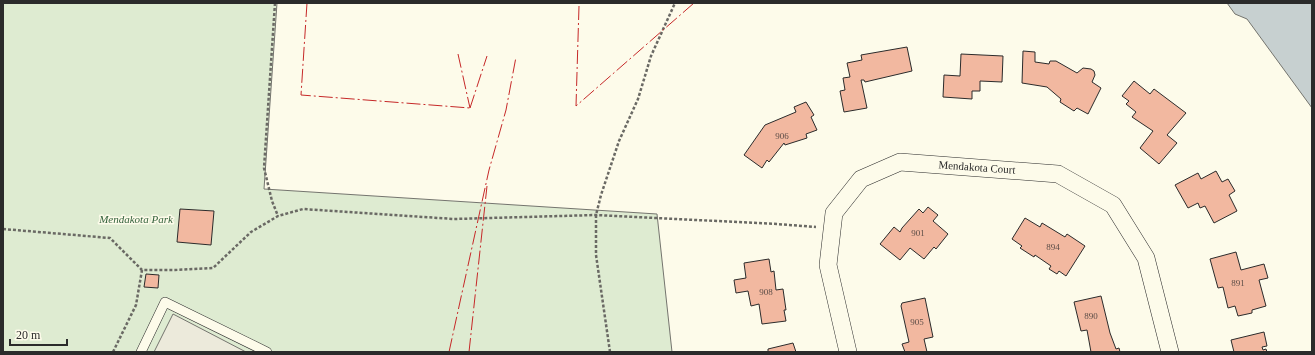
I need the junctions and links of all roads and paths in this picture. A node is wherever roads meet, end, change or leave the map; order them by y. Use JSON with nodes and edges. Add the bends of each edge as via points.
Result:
{"nodes":[{"id":1,"x":275,"y":3,"type":"edge"},
{"id":2,"x":675,"y":3,"type":"edge"},
{"id":3,"x":596,"y":215,"type":"junction"},
{"id":4,"x":278,"y":216,"type":"junction"},
{"id":5,"x":3,"y":229,"type":"edge"},
{"id":6,"x":832,"y":229,"type":"junction"},
{"id":7,"x":142,"y":270,"type":"junction"},
{"id":8,"x":113,"y":352,"type":"edge"},
{"id":9,"x":141,"y":352,"type":"edge"},
{"id":10,"x":267,"y":352,"type":"edge"},
{"id":11,"x":610,"y":352,"type":"edge"},
{"id":12,"x":848,"y":352,"type":"edge"},
{"id":13,"x":1170,"y":352,"type":"edge"}],
"edges":[{"from":1,"to":4,"type":"path","via":[[264,168]]},
{"from":2,"to":3,"type":"path","via":[[651,56],[638,99],[617,148]]},
{"from":3,"to":4,"type":"path","via":[[454,219],[303,209]]},
{"from":3,"to":6,"type":"path"},
{"from":3,"to":11,"type":"path","via":[[596,256]]},
{"from":4,"to":7,"type":"path","via":[[251,232],[213,268]]},
{"from":5,"to":7,"type":"path","via":[[110,238]]},
{"from":6,"to":12,"type":"street","name":"Mendakota Court","via":[[828,265]]},
{"from":6,"to":13,"type":"street","name":"Mendakota Court","via":[[834,213],[861,179],[900,162],[1058,174],[1113,205],[1118,211],[1146,258]]},
{"from":7,"to":8,"type":"path","via":[[136,305]]},
{"from":9,"to":10,"type":"lane","via":[[165,302]]}]}
